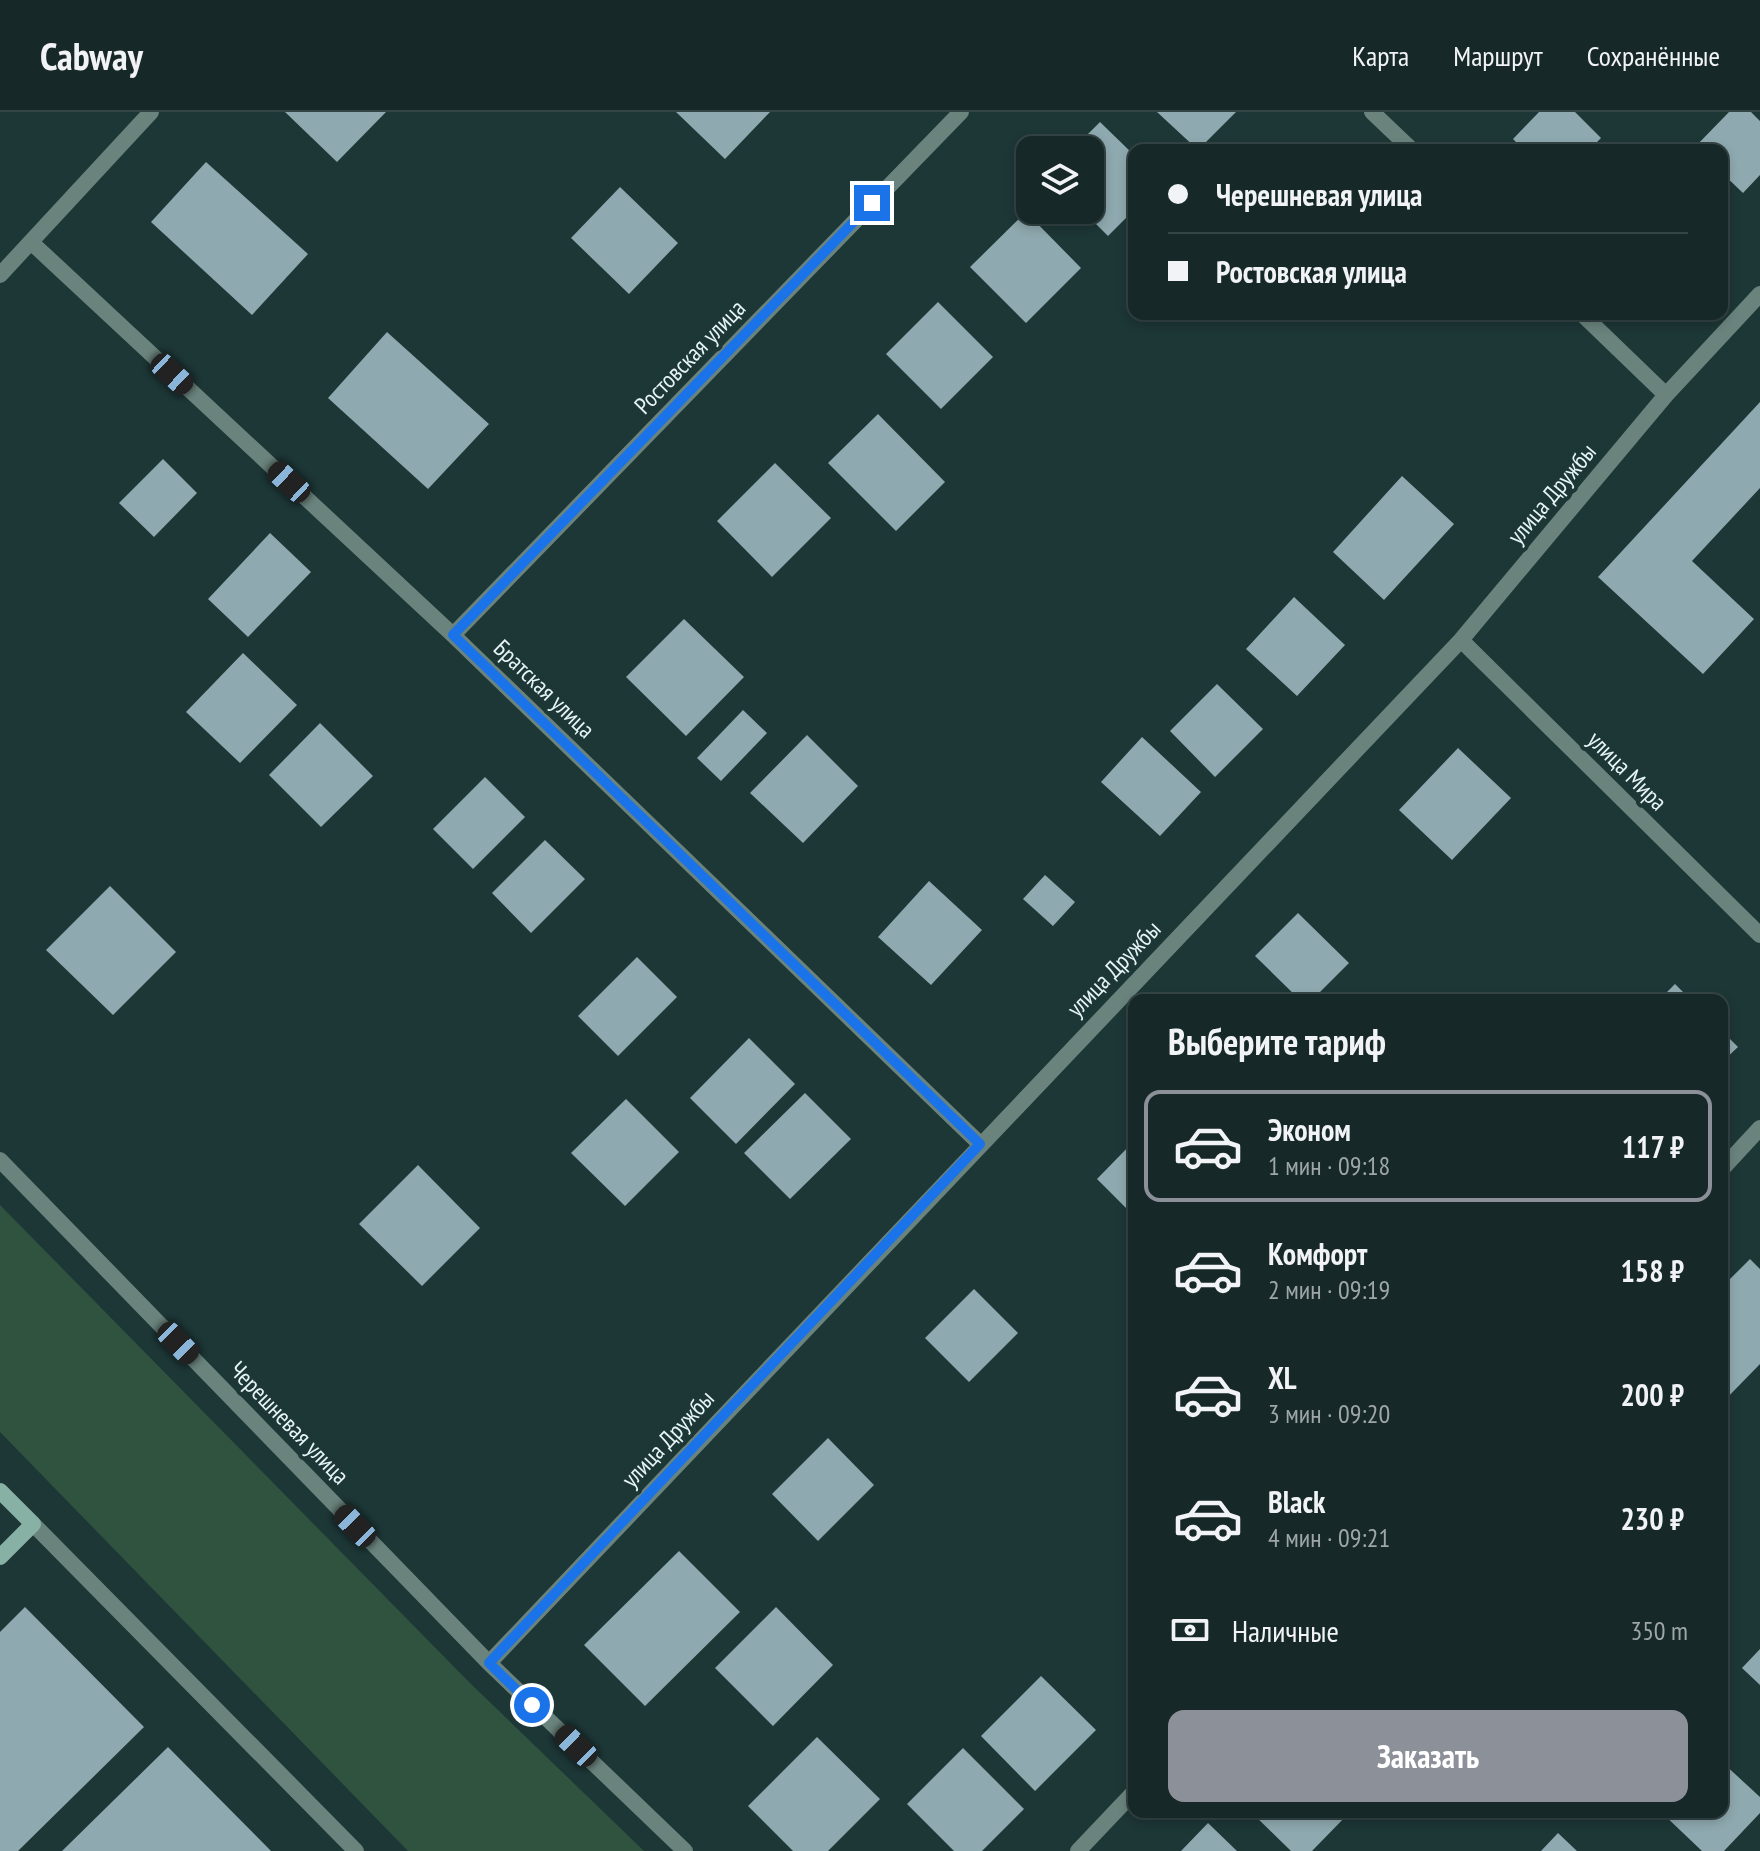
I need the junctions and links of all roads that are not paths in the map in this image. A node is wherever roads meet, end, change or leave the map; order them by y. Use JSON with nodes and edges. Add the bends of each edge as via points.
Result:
{"nodes":[{"id":1,"x":151,"y":112,"type":"edge"},
{"id":2,"x":961,"y":112,"type":"edge"},
{"id":3,"x":1372,"y":112,"type":"edge"},
{"id":4,"x":1406,"y":144,"type":"edge"},
{"id":5,"x":32,"y":243,"type":"junction"},
{"id":6,"x":0,"y":275,"type":"edge"},
{"id":7,"x":1760,"y":294,"type":"edge"},
{"id":8,"x":1588,"y":320,"type":"edge"},
{"id":9,"x":1666,"y":395,"type":"junction"},
{"id":10,"x":453,"y":635,"type":"junction"},
{"id":11,"x":1461,"y":640,"type":"junction"},
{"id":12,"x":1760,"y":935,"type":"edge"},
{"id":13,"x":1760,"y":1128,"type":"edge"},
{"id":14,"x":980,"y":1144,"type":"junction"},
{"id":15,"x":0,"y":1160,"type":"edge"},
{"id":16,"x":1728,"y":1163,"type":"edge"},
{"id":17,"x":0,"y":1491,"type":"edge"},
{"id":18,"x":33,"y":1524,"type":"junction"},
{"id":19,"x":0,"y":1557,"type":"edge"},
{"id":20,"x":489,"y":1663,"type":"junction"},
{"id":21,"x":1128,"y":1798,"type":"edge"},
{"id":22,"x":356,"y":1851,"type":"edge"},
{"id":23,"x":685,"y":1851,"type":"edge"},
{"id":24,"x":1078,"y":1851,"type":"edge"}],
"edges":[{"from":1,"to":5,"type":"street"},
{"from":2,"to":10,"type":"street","name":"Ростовская улица"},
{"from":3,"to":4,"type":"street"},
{"from":5,"to":6,"type":"street"},
{"from":5,"to":10,"type":"street","name":"Братская улица"},
{"from":7,"to":9,"type":"street","name":"улица Дружбы"},
{"from":8,"to":9,"type":"street"},
{"from":9,"to":11,"type":"street","name":"улица Дружбы"},
{"from":10,"to":14,"type":"street","name":"Братская улица"},
{"from":11,"to":12,"type":"street","name":"улица Мира"},
{"from":11,"to":14,"type":"street","name":"улица Дружбы"},
{"from":13,"to":16,"type":"street"},
{"from":14,"to":20,"type":"street","name":"улица Дружбы"},
{"from":15,"to":20,"type":"street","name":"Черешневая улица"},
{"from":17,"to":18,"type":"street"},
{"from":18,"to":19,"type":"street"},
{"from":18,"to":22,"type":"street"},
{"from":20,"to":23,"type":"street","name":"Черешневая улица"},
{"from":21,"to":24,"type":"street"}]}
